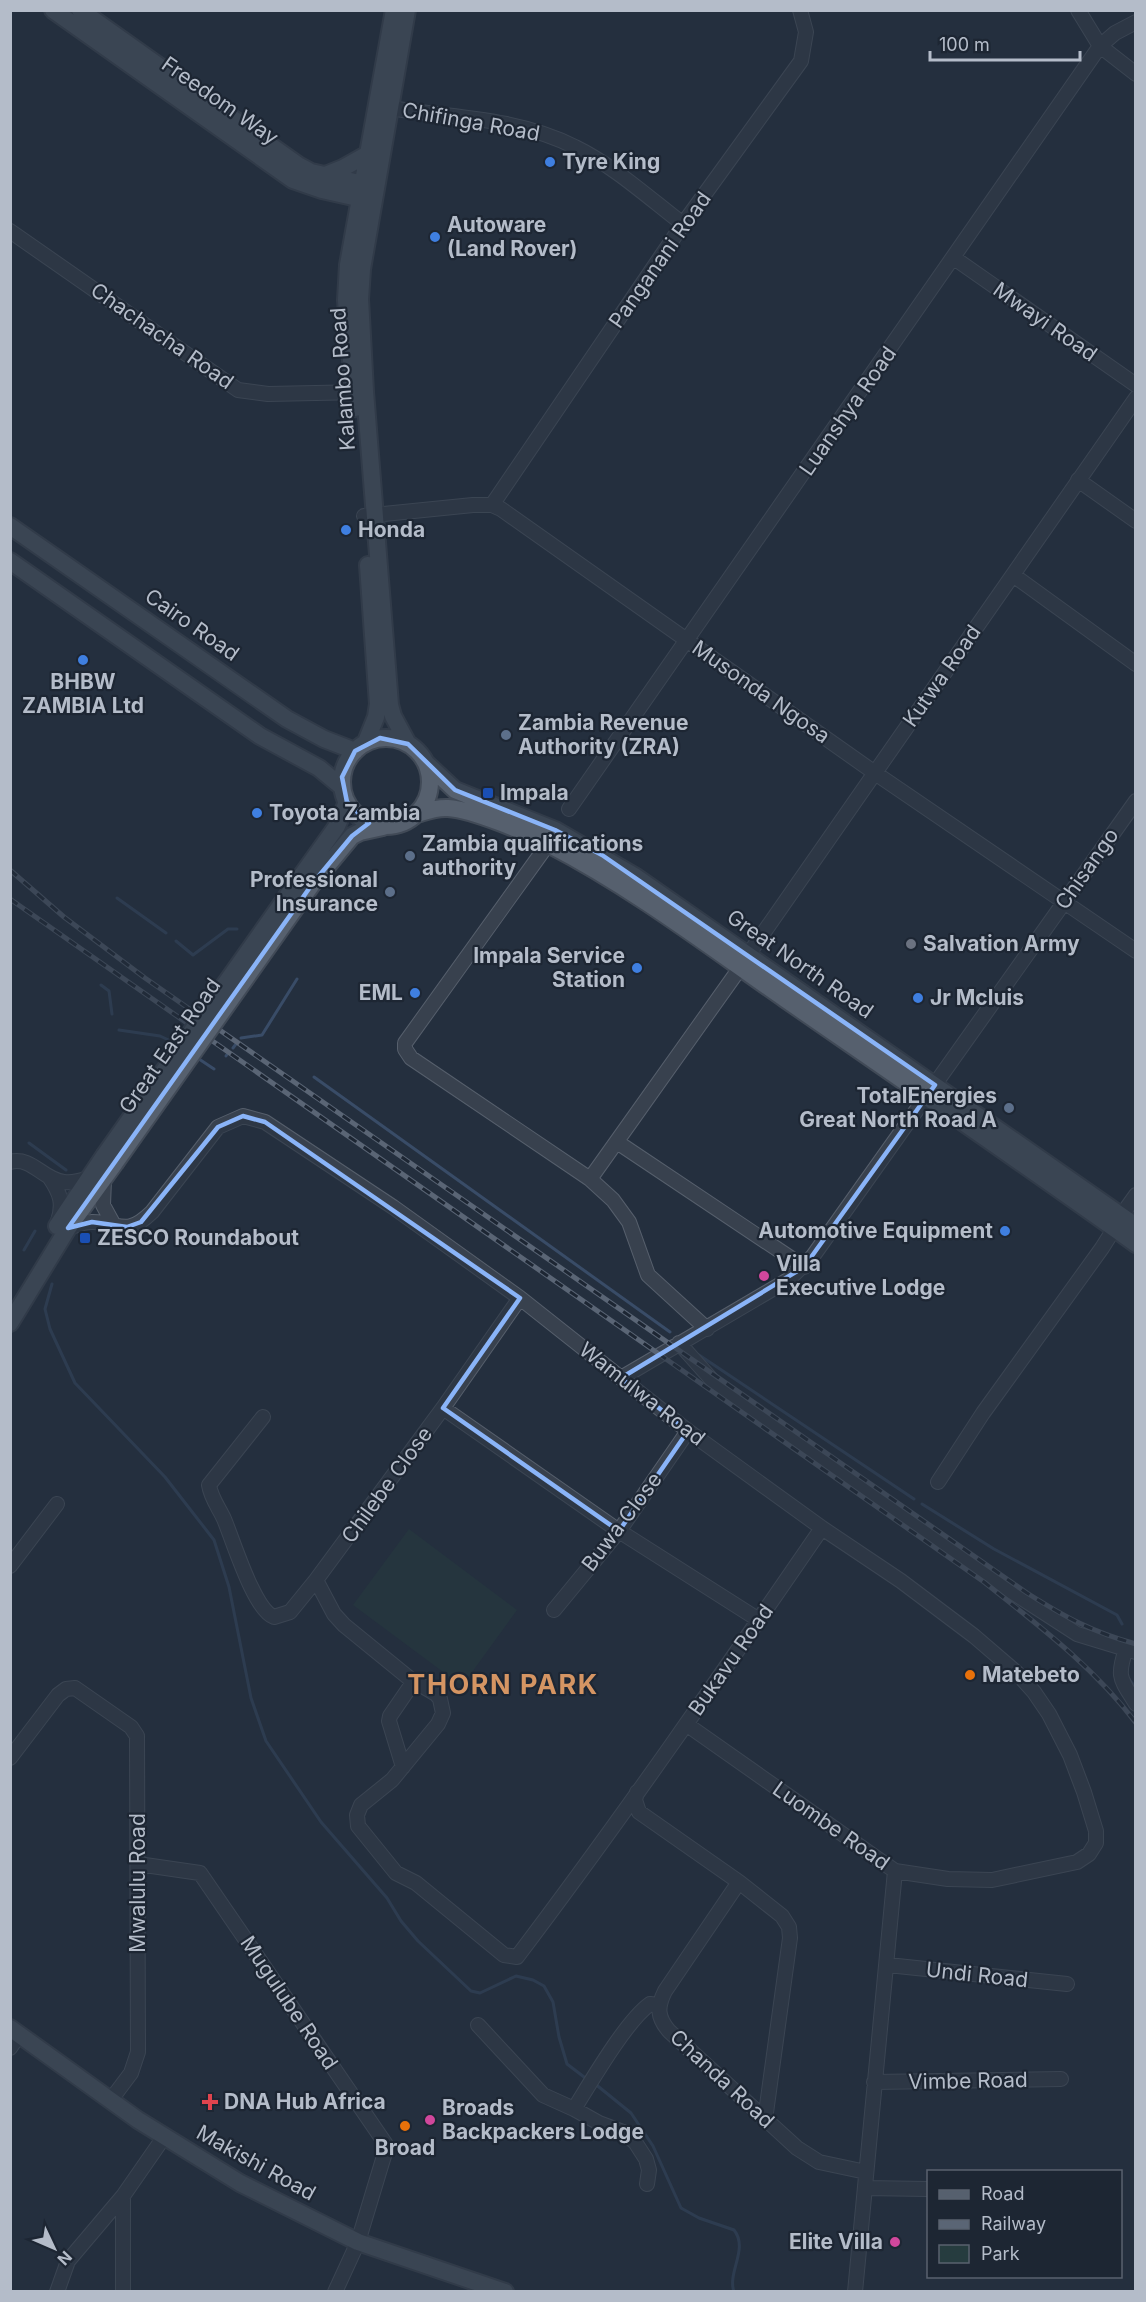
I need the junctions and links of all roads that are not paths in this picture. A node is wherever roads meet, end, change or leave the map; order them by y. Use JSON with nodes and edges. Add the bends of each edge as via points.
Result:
{"nodes":[{"id":1,"x":53,"y":10,"type":"edge"},
{"id":2,"x":80,"y":10,"type":"edge"},
{"id":3,"x":394,"y":10,"type":"edge"},
{"id":4,"x":407,"y":10,"type":"edge"},
{"id":5,"x":800,"y":10,"type":"edge"},
{"id":6,"x":1078,"y":10,"type":"edge"},
{"id":7,"x":1136,"y":22,"type":"edge"},
{"id":8,"x":1100,"y":46,"type":"junction"},
{"id":9,"x":1136,"y":74,"type":"edge"},
{"id":10,"x":383,"y":107,"type":"junction"},
{"id":11,"x":368,"y":154,"type":"junction"},
{"id":12,"x":323,"y":176,"type":"junction"},
{"id":13,"x":368,"y":193,"type":"junction"},
{"id":14,"x":683,"y":224,"type":"junction"},
{"id":15,"x":10,"y":231,"type":"edge"},
{"id":16,"x":954,"y":258,"type":"junction"},
{"id":17,"x":1136,"y":385,"type":"edge"},
{"id":18,"x":359,"y":392,"type":"junction"},
{"id":19,"x":1136,"y":398,"type":"edge"},
{"id":20,"x":1078,"y":480,"type":"junction"},
{"id":21,"x":492,"y":505,"type":"junction"},
{"id":22,"x":369,"y":515,"type":"junction"},
{"id":23,"x":1136,"y":521,"type":"edge"},
{"id":24,"x":10,"y":526,"type":"edge"},
{"id":25,"x":10,"y":561,"type":"edge"},
{"id":26,"x":1012,"y":575,"type":"junction"},
{"id":27,"x":126,"y":607,"type":"junction"},
{"id":28,"x":148,"y":622,"type":"junction"},
{"id":29,"x":110,"y":631,"type":"junction"},
{"id":30,"x":688,"y":640,"type":"junction"},
{"id":31,"x":132,"y":646,"type":"junction"},
{"id":32,"x":1136,"y":664,"type":"edge"},
{"id":33,"x":408,"y":744,"type":"junction"},
{"id":34,"x":360,"y":746,"type":"junction"},
{"id":35,"x":426,"y":763,"type":"junction"},
{"id":36,"x":875,"y":773,"type":"junction"},
{"id":37,"x":345,"y":795,"type":"junction"},
{"id":38,"x":1136,"y":801,"type":"edge"},
{"id":39,"x":569,"y":809,"type":"dead end"},
{"id":40,"x":417,"y":814,"type":"junction"},
{"id":41,"x":392,"y":825,"type":"junction"},
{"id":42,"x":548,"y":844,"type":"junction"},
{"id":43,"x":308,"y":879,"type":"junction"},
{"id":44,"x":1064,"y":901,"type":"junction"},
{"id":45,"x":1136,"y":951,"type":"edge"},
{"id":46,"x":744,"y":962,"type":"junction"},
{"id":47,"x":931,"y":1091,"type":"junction"},
{"id":48,"x":617,"y":1143,"type":"junction"},
{"id":49,"x":10,"y":1162,"type":"edge"},
{"id":50,"x":48,"y":1176,"type":"junction"},
{"id":51,"x":96,"y":1179,"type":"junction"},
{"id":52,"x":590,"y":1179,"type":"junction"},
{"id":53,"x":1136,"y":1196,"type":"edge"},
{"id":54,"x":1118,"y":1222,"type":"junction"},
{"id":55,"x":1136,"y":1226,"type":"edge"},
{"id":56,"x":115,"y":1227,"type":"junction"},
{"id":57,"x":62,"y":1228,"type":"junction"},
{"id":58,"x":1136,"y":1244,"type":"edge"},
{"id":59,"x":804,"y":1267,"type":"junction"},
{"id":60,"x":520,"y":1298,"type":"junction"},
{"id":61,"x":10,"y":1304,"type":"edge"},
{"id":62,"x":10,"y":1323,"type":"edge"},
{"id":63,"x":707,"y":1329,"type":"junction"},
{"id":64,"x":679,"y":1343,"type":"junction"},
{"id":65,"x":621,"y":1378,"type":"junction"},
{"id":66,"x":443,"y":1408,"type":"junction"},
{"id":67,"x":263,"y":1417,"type":"dead end"},
{"id":68,"x":688,"y":1431,"type":"junction"},
{"id":69,"x":938,"y":1482,"type":"dead end"},
{"id":70,"x":57,"y":1504,"type":"dead end"},
{"id":71,"x":822,"y":1528,"type":"junction"},
{"id":72,"x":619,"y":1531,"type":"junction"},
{"id":73,"x":10,"y":1566,"type":"edge"},
{"id":74,"x":316,"y":1580,"type":"junction"},
{"id":75,"x":554,"y":1610,"type":"dead end"},
{"id":76,"x":759,"y":1620,"type":"junction"},
{"id":77,"x":1131,"y":1651,"type":"edge"},
{"id":78,"x":414,"y":1681,"type":"junction"},
{"id":79,"x":1136,"y":1704,"type":"edge"},
{"id":80,"x":686,"y":1724,"type":"junction"},
{"id":81,"x":11,"y":1756,"type":"edge"},
{"id":82,"x":403,"y":1767,"type":"junction"},
{"id":83,"x":637,"y":1792,"type":"junction"},
{"id":84,"x":1094,"y":1848,"type":"joint"},
{"id":85,"x":138,"y":1864,"type":"junction"},
{"id":86,"x":896,"y":1871,"type":"junction"},
{"id":87,"x":739,"y":1882,"type":"junction"},
{"id":88,"x":888,"y":1965,"type":"junction"},
{"id":89,"x":1067,"y":1984,"type":"dead end"},
{"id":90,"x":659,"y":2005,"type":"junction"},
{"id":91,"x":478,"y":2025,"type":"dead end"},
{"id":92,"x":13,"y":2037,"type":"edge"},
{"id":93,"x":1061,"y":2079,"type":"dead end"},
{"id":94,"x":874,"y":2082,"type":"junction"},
{"id":95,"x":110,"y":2101,"type":"junction"},
{"id":96,"x":574,"y":2109,"type":"junction"},
{"id":97,"x":765,"y":2120,"type":"junction"},
{"id":98,"x":164,"y":2137,"type":"junction"},
{"id":99,"x":866,"y":2172,"type":"junction"},
{"id":100,"x":646,"y":2184,"type":"dead end"},
{"id":101,"x":865,"y":2188,"type":"junction"},
{"id":102,"x":927,"y":2188,"type":"edge"},
{"id":103,"x":123,"y":2196,"type":"junction"},
{"id":104,"x":358,"y":2242,"type":"junction"},
{"id":105,"x":57,"y":2292,"type":"edge"},
{"id":106,"x":123,"y":2292,"type":"edge"},
{"id":107,"x":335,"y":2292,"type":"edge"},
{"id":108,"x":505,"y":2292,"type":"edge"},
{"id":109,"x":855,"y":2292,"type":"edge"}],
"edges":[{"from":1,"to":13,"type":"main road","name":"Freedom Way","via":[[293,180],[305,186]]},
{"from":2,"to":12,"type":"main road","name":"Freedom Way","via":[[298,165]]},
{"from":3,"to":10,"type":"main road","name":"Kalambo Road"},
{"from":4,"to":10,"type":"main road","name":"Kalambo Road"},
{"from":5,"to":14,"type":"street","name":"Panganani Road","via":[[806,32],[801,61]]},
{"from":6,"to":8,"type":"street"},
{"from":7,"to":8,"type":"street","name":"Luanshya Road"},
{"from":8,"to":9,"type":"street"},
{"from":8,"to":16,"type":"street","name":"Luanshya Road"},
{"from":10,"to":11,"type":"main road","name":"Kalambo Road"},
{"from":10,"to":13,"type":"main road","name":"Kalambo Road"},
{"from":10,"to":14,"type":"street","name":"Chifinga Road","via":[[506,125],[559,140],[592,156]]},
{"from":11,"to":12,"type":"main road"},
{"from":11,"to":13,"type":"main road","name":"Kalambo Road"},
{"from":12,"to":13,"type":"main road","name":"Freedom Way"},
{"from":13,"to":18,"type":"main road","name":"Kalambo Road","via":[[360,299]]},
{"from":14,"to":21,"type":"street","name":"Panganani Road"},
{"from":15,"to":18,"type":"street","name":"Chachacha Road","via":[[238,390]]},
{"from":16,"to":17,"type":"street","name":"Mwayi Road"},
{"from":16,"to":30,"type":"street","name":"Luanshya Road"},
{"from":18,"to":22,"type":"main road","name":"Kalambo Road"},
{"from":19,"to":20,"type":"street","name":"Kutwa Road"},
{"from":20,"to":23,"type":"street"},
{"from":20,"to":26,"type":"street","name":"Kutwa Road"},
{"from":21,"to":22,"type":"street"},
{"from":21,"to":30,"type":"street","name":"Musonda Ngosa"},
{"from":22,"to":33,"type":"main road","name":"Kalambo Road","via":[[390,705]]},
{"from":22,"to":34,"type":"main road","name":"Kalambo Road","via":[[378,704],[376,717]]},
{"from":24,"to":27,"type":"main road","name":"Cairo Road"},
{"from":25,"to":29,"type":"main road"},
{"from":26,"to":32,"type":"street"},
{"from":26,"to":36,"type":"street","name":"Kutwa Road"},
{"from":27,"to":28,"type":"main road","name":"Cairo Road"},
{"from":27,"to":29,"type":"main road","via":[[123,624]]},
{"from":28,"to":31,"type":"main road","via":[[133,631]]},
{"from":28,"to":34,"type":"main road","name":"Cairo Road","via":[[287,719],[324,739]]},
{"from":29,"to":31,"type":"main road"},
{"from":30,"to":36,"type":"street","name":"Musonda Ngosa"},
{"from":30,"to":39,"type":"street","name":"Luanshya Road"},
{"from":31,"to":37,"type":"main road","via":[[261,736],[319,768]]},
{"from":33,"to":34,"type":"main road","via":[[395,738],[380,738]]},
{"from":33,"to":35,"type":"main road"},
{"from":34,"to":37,"type":"main road","via":[[344,768]]},
{"from":35,"to":40,"type":"main road","via":[[429,790]]},
{"from":35,"to":46,"type":"main road","name":"Great North Road","via":[[455,790],[555,830],[602,855]]},
{"from":36,"to":44,"type":"street","name":"Musonda Ngosa"},
{"from":36,"to":46,"type":"street","name":"Kutwa Road"},
{"from":37,"to":41,"type":"main road","via":[[355,813],[366,821]]},
{"from":37,"to":43,"type":"main road","name":"Great East Road","via":[[334,831]]},
{"from":38,"to":44,"type":"street","name":"Chisango"},
{"from":40,"to":41,"type":"main road"},
{"from":40,"to":42,"type":"main road","name":"Great North Road","via":[[446,807],[471,812]]},
{"from":41,"to":43,"type":"main road","name":"Great East Road","via":[[356,833]]},
{"from":42,"to":46,"type":"main road","name":"Great North Road"},
{"from":42,"to":52,"type":"street","via":[[405,1043],[405,1049],[411,1058]]},
{"from":43,"to":51,"type":"main road","name":"Great East Road","bridge":true},
{"from":44,"to":45,"type":"street","name":"Musonda Ngosa"},
{"from":44,"to":47,"type":"street","name":"Chisango"},
{"from":46,"to":47,"type":"main road","name":"Great North Road"},
{"from":46,"to":48,"type":"street","name":"Kutwa Road"},
{"from":47,"to":54,"type":"main road","name":"Great North Road"},
{"from":47,"to":54,"type":"main road","name":"Great North Road","via":[[1071,1180]]},
{"from":47,"to":59,"type":"street","name":"Chisango"},
{"from":48,"to":52,"type":"street","name":"Kutwa Road"},
{"from":48,"to":59,"type":"street"},
{"from":49,"to":50,"type":"street","via":[[26,1161]]},
{"from":50,"to":51,"type":"street","via":[[66,1183]]},
{"from":50,"to":57,"type":"street","via":[[62,1202]]},
{"from":51,"to":56,"type":"street","via":[[103,1205]]},
{"from":51,"to":57,"type":"main road","name":"Great East Road"},
{"from":52,"to":63,"type":"street","via":[[629,1222],[648,1275]]},
{"from":53,"to":54,"type":"street"},
{"from":54,"to":55,"type":"main road","name":"Great North Road"},
{"from":54,"to":58,"type":"main road","name":"Great North Road"},
{"from":54,"to":69,"type":"street"},
{"from":56,"to":57,"type":"street","name":"Wamulwa Road","via":[[92,1222]]},
{"from":56,"to":60,"type":"street","name":"Wamulwa Road","via":[[135,1225],[152,1212],[218,1127],[243,1116],[265,1122]]},
{"from":57,"to":61,"type":"main road","name":"Great East Road"},
{"from":57,"to":62,"type":"main road","name":"Great East Road"},
{"from":59,"to":63,"type":"street","name":"Chisango"},
{"from":60,"to":65,"type":"street","name":"Wamulwa Road"},
{"from":60,"to":66,"type":"street","name":"Chilebe Close"},
{"from":63,"to":64,"type":"street","name":"Chisango"},
{"from":64,"to":65,"type":"street","name":"Chisango"},
{"from":64,"to":77,"type":"street","via":[[720,1389],[1003,1586],[1077,1634]]},
{"from":65,"to":68,"type":"street","name":"Wamulwa Road"},
{"from":66,"to":72,"type":"street"},
{"from":66,"to":74,"type":"street","name":"Chilebe Close"},
{"from":67,"to":74,"type":"street","name":"Chilebe Close","via":[[209,1485],[210,1494],[224,1519],[237,1557],[269,1615],[290,1612]]},
{"from":68,"to":71,"type":"street","name":"Wamulwa Road"},
{"from":68,"to":72,"type":"street","name":"Buwa Close"},
{"from":70,"to":73,"type":"street"},
{"from":71,"to":76,"type":"street","name":"Bukavu Road"},
{"from":71,"to":84,"type":"street","name":"Wamulwa Road","via":[[974,1636],[1034,1692],[1077,1773],[1096,1831]]},
{"from":72,"to":75,"type":"street","name":"Buwa Close"},
{"from":72,"to":76,"type":"street"},
{"from":74,"to":78,"type":"street","via":[[338,1620]]},
{"from":76,"to":80,"type":"street","name":"Bukavu Road"},
{"from":77,"to":79,"type":"street","via":[[1121,1664],[1120,1678]]},
{"from":78,"to":82,"type":"street","via":[[389,1721]]},
{"from":78,"to":82,"type":"street","via":[[436,1694],[443,1713]]},
{"from":80,"to":83,"type":"street","name":"Bukavu Road"},
{"from":80,"to":86,"type":"street","name":"Luombe Road"},
{"from":81,"to":85,"type":"street","name":"Mwalulu Road","via":[[66,1689],[75,1688],[131,1727],[137,1736]]},
{"from":82,"to":83,"type":"street","name":"Bukavu Road","via":[[361,1805],[358,1826],[396,1873],[416,1883],[504,1955],[517,1957]]},
{"from":83,"to":87,"type":"street","via":[[639,1812]]},
{"from":84,"to":86,"type":"street","name":"Luombe Road","via":[[1077,1862],[992,1880],[948,1880]]},
{"from":85,"to":95,"type":"street","name":"Mwalulu Road","via":[[138,2052],[131,2073]]},
{"from":85,"to":104,"type":"street","name":"Mugulube Road","via":[[200,1873],[385,2144],[387,2149]]},
{"from":86,"to":88,"type":"street"},
{"from":87,"to":90,"type":"street","name":"Chanda Road"},
{"from":87,"to":97,"type":"street","via":[[783,1916],[790,1932]]},
{"from":88,"to":89,"type":"street","name":"Undi Road"},
{"from":88,"to":94,"type":"street"},
{"from":90,"to":96,"type":"street","via":[[650,2004],[642,2009]]},
{"from":90,"to":97,"type":"street","name":"Chanda Road","via":[[660,2019],[669,2031]]},
{"from":91,"to":96,"type":"street","via":[[543,2095]]},
{"from":92,"to":95,"type":"main road","name":"Makishi Road"},
{"from":93,"to":94,"type":"street","name":"Vimbe Road"},
{"from":94,"to":99,"type":"street"},
{"from":95,"to":98,"type":"main road","name":"Makishi Road"},
{"from":96,"to":100,"type":"street","via":[[623,2132],[635,2142],[649,2170]]},
{"from":97,"to":99,"type":"street","name":"Chanda Road","via":[[819,2162]]},
{"from":98,"to":103,"type":"street"},
{"from":98,"to":104,"type":"main road","name":"Makishi Road","via":[[240,2183]]},
{"from":99,"to":101,"type":"street"},
{"from":101,"to":102,"type":"street"},
{"from":101,"to":109,"type":"street"},
{"from":103,"to":105,"type":"street","via":[[68,2261]]},
{"from":103,"to":106,"type":"street"},
{"from":104,"to":107,"type":"street","name":"Mugulube Road"},
{"from":104,"to":108,"type":"main road","name":"Makishi Road"}]}
